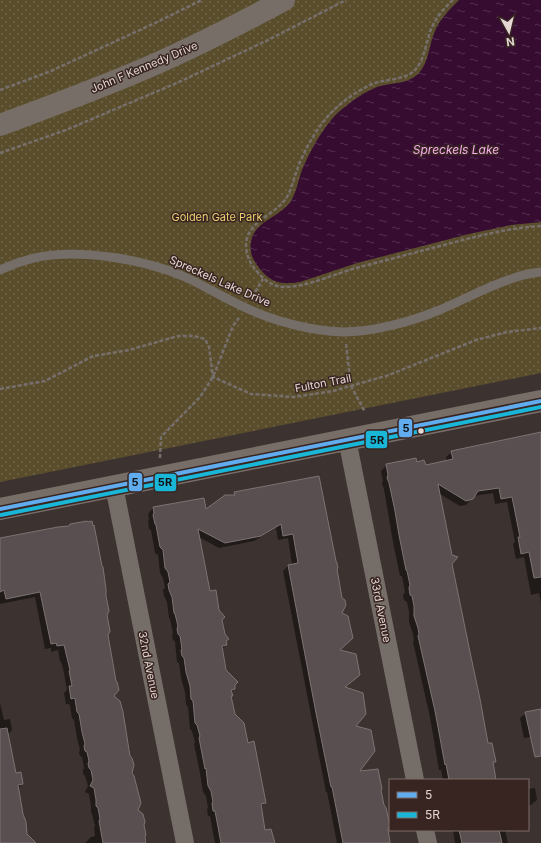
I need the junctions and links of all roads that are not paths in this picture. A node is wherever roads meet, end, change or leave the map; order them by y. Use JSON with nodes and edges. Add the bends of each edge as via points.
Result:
{"nodes":[{"id":1,"x":284,"y":0,"type":"edge"},
{"id":2,"x":0,"y":125,"type":"edge"},
{"id":3,"x":0,"y":270,"type":"edge"},
{"id":4,"x":541,"y":272,"type":"edge"},
{"id":5,"x":541,"y":401,"type":"edge"},
{"id":6,"x":347,"y":439,"type":"junction"},
{"id":7,"x":114,"y":486,"type":"junction"},
{"id":8,"x":0,"y":509,"type":"edge"},
{"id":9,"x":415,"y":779,"type":"edge"},
{"id":10,"x":425,"y":831,"type":"edge"},
{"id":11,"x":185,"y":843,"type":"edge"},
{"id":12,"x":428,"y":843,"type":"edge"}],
"edges":[{"from":1,"to":2,"type":"main road","name":"John F Kennedy Drive","via":[[152,65]]},
{"from":3,"to":4,"type":"lane","name":"Spreckels Lake Drive","via":[[12,264],[59,254],[111,257],[183,276],[246,308],[290,324],[344,332],[367,330],[412,320],[518,276]]},
{"from":5,"to":6,"type":"main road"},
{"from":6,"to":7,"type":"main road"},
{"from":6,"to":9,"type":"street","name":"33rd Avenue"},
{"from":7,"to":8,"type":"main road"},
{"from":7,"to":11,"type":"street","name":"32nd Avenue"},
{"from":10,"to":12,"type":"street"}]}
